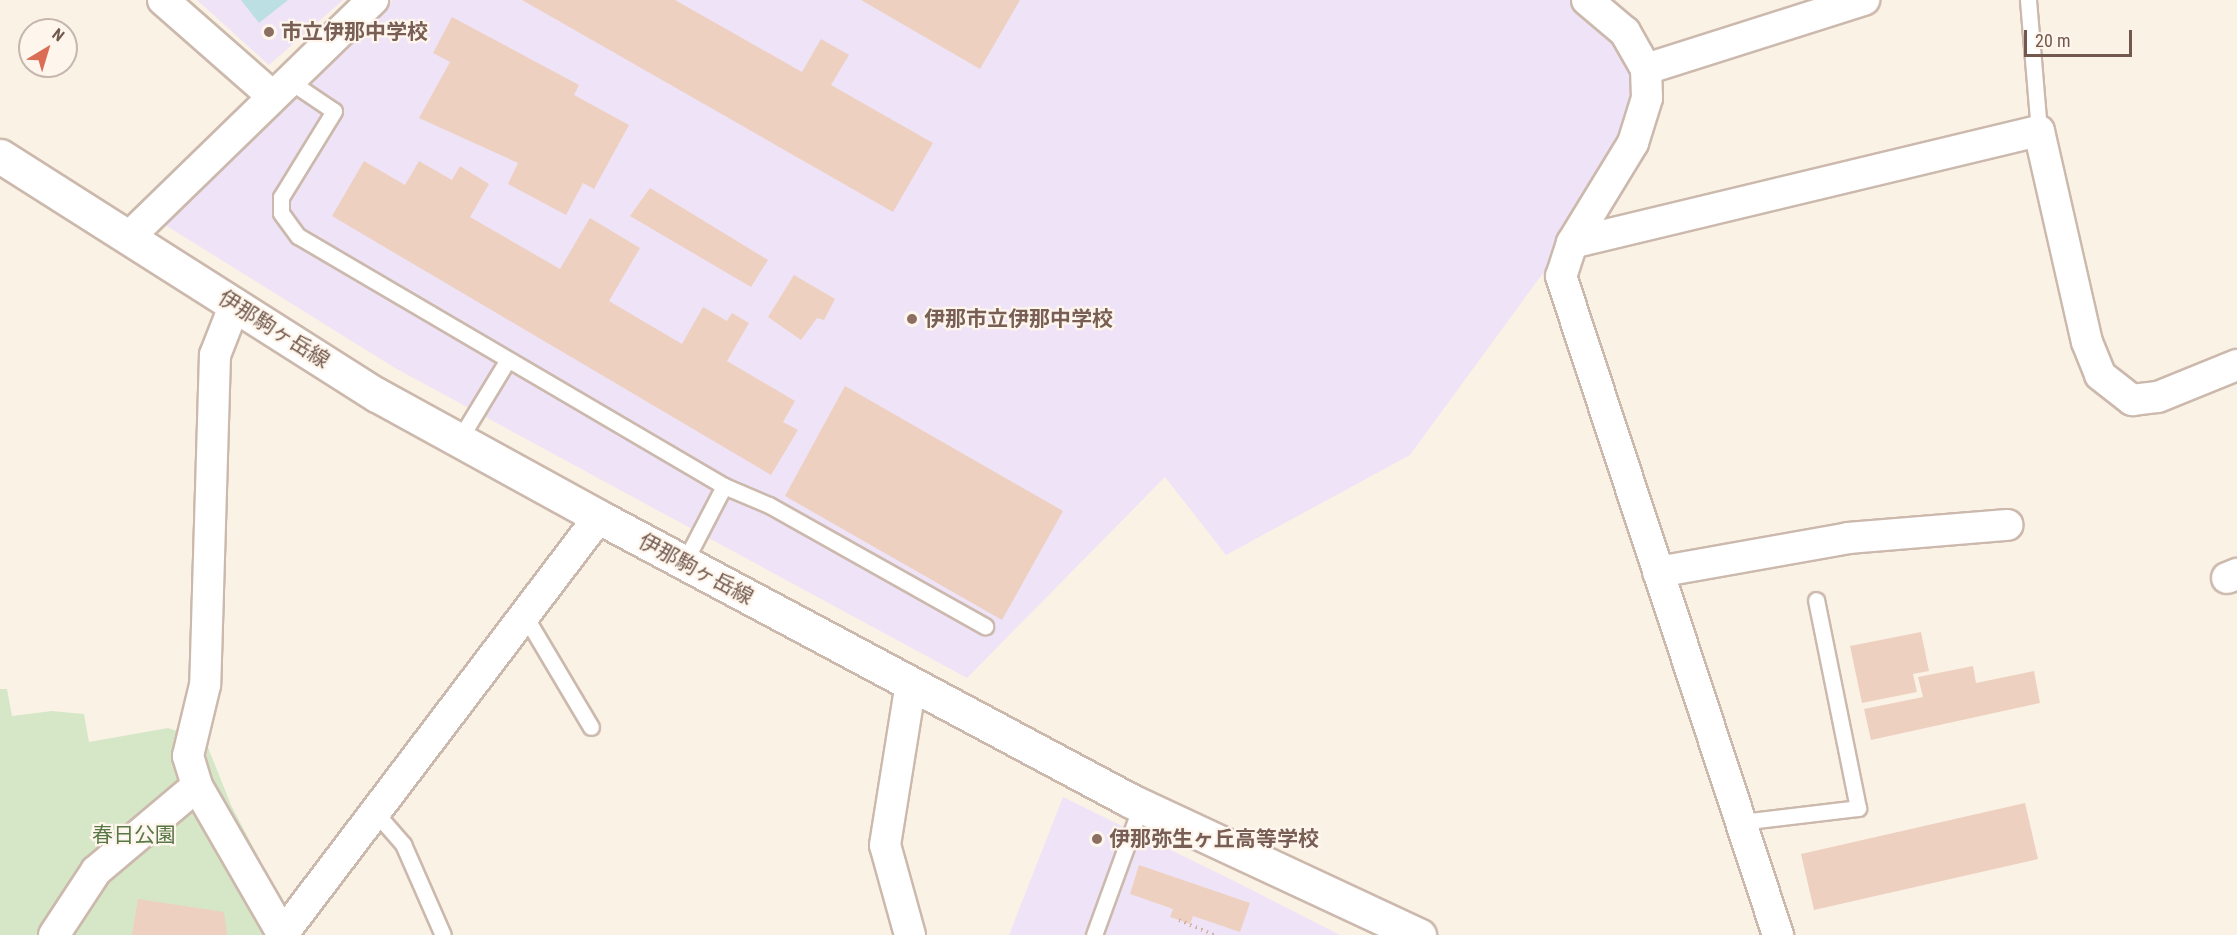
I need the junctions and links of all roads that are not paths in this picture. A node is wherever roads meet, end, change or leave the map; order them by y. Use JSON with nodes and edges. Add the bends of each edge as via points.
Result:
{"nodes":[{"id":1,"x":163,"y":0,"type":"edge"},
{"id":2,"x":373,"y":0,"type":"edge"},
{"id":3,"x":1587,"y":0,"type":"edge"},
{"id":4,"x":1864,"y":0,"type":"edge"},
{"id":5,"x":2028,"y":0,"type":"edge"},
{"id":6,"x":1646,"y":69,"type":"junction"},
{"id":7,"x":279,"y":88,"type":"junction"},
{"id":8,"x":2039,"y":131,"type":"junction"},
{"id":9,"x":0,"y":156,"type":"edge"},
{"id":10,"x":128,"y":238,"type":"junction"},
{"id":11,"x":1572,"y":243,"type":"junction"},
{"id":12,"x":235,"y":304,"type":"junction"},
{"id":13,"x":507,"y":361,"type":"junction"},
{"id":14,"x":2237,"y":365,"type":"edge"},
{"id":15,"x":459,"y":440,"type":"junction"},
{"id":16,"x":724,"y":486,"type":"junction"},
{"id":17,"x":599,"y":517,"type":"junction"},
{"id":18,"x":2007,"y":525,"type":"dead end"},
{"id":19,"x":684,"y":563,"type":"junction"},
{"id":20,"x":1658,"y":572,"type":"junction"},
{"id":21,"x":1816,"y":600,"type":"dead end"},
{"id":22,"x":525,"y":616,"type":"junction"},
{"id":23,"x":985,"y":626,"type":"dead end"},
{"id":24,"x":911,"y":683,"type":"junction"},
{"id":25,"x":591,"y":728,"type":"dead end"},
{"id":26,"x":197,"y":786,"type":"junction"},
{"id":27,"x":1141,"y":806,"type":"junction"},
{"id":28,"x":375,"y":812,"type":"junction"},
{"id":29,"x":1741,"y":822,"type":"junction"},
{"id":30,"x":282,"y":934,"type":"edge"},
{"id":31,"x":54,"y":935,"type":"edge"},
{"id":32,"x":443,"y":935,"type":"edge"},
{"id":33,"x":910,"y":935,"type":"edge"},
{"id":34,"x":1094,"y":935,"type":"edge"},
{"id":35,"x":1419,"y":935,"type":"edge"},
{"id":36,"x":1779,"y":935,"type":"edge"}],
"edges":[{"from":1,"to":7,"type":"street"},
{"from":2,"to":7,"type":"street"},
{"from":3,"to":6,"type":"street","via":[[1625,32]]},
{"from":4,"to":6,"type":"street"},
{"from":5,"to":8,"type":"lane"},
{"from":6,"to":11,"type":"street","via":[[1647,98],[1633,143]]},
{"from":7,"to":10,"type":"street"},
{"from":7,"to":13,"type":"lane","via":[[334,111],[281,197],[281,213],[298,236]]},
{"from":8,"to":11,"type":"street"},
{"from":8,"to":14,"type":"street","via":[[2087,342],[2100,375],[2132,400],[2158,397]]},
{"from":9,"to":10,"type":"main road","name":"伊那駒ヶ岳線"},
{"from":10,"to":12,"type":"main road","name":"伊那駒ヶ岳線"},
{"from":11,"to":20,"type":"street","via":[[1561,276]]},
{"from":12,"to":15,"type":"main road","name":"伊那駒ヶ岳線"},
{"from":12,"to":26,"type":"street","via":[[215,355],[205,685],[188,756]]},
{"from":13,"to":15,"type":"lane"},
{"from":13,"to":16,"type":"lane"},
{"from":15,"to":17,"type":"main road","name":"伊那駒ヶ岳線"},
{"from":16,"to":19,"type":"lane"},
{"from":16,"to":23,"type":"lane","via":[[769,505]]},
{"from":17,"to":19,"type":"main road","name":"伊那駒ヶ岳線"},
{"from":17,"to":22,"type":"street"},
{"from":18,"to":20,"type":"street","via":[[1848,538]]},
{"from":19,"to":24,"type":"main road","name":"伊那駒ヶ岳線"},
{"from":20,"to":29,"type":"street"},
{"from":21,"to":29,"type":"lane","via":[[1858,808]]},
{"from":22,"to":25,"type":"lane"},
{"from":22,"to":28,"type":"street"},
{"from":24,"to":27,"type":"main road","name":"伊那駒ヶ岳線"},
{"from":24,"to":33,"type":"street","via":[[885,845]]},
{"from":26,"to":30,"type":"street"},
{"from":26,"to":31,"type":"street","via":[[96,871]]},
{"from":27,"to":34,"type":"lane"},
{"from":27,"to":35,"type":"main road","name":"伊那駒ヶ岳線"},
{"from":28,"to":30,"type":"street"},
{"from":28,"to":32,"type":"lane","via":[[402,844]]},
{"from":29,"to":36,"type":"street"}]}
